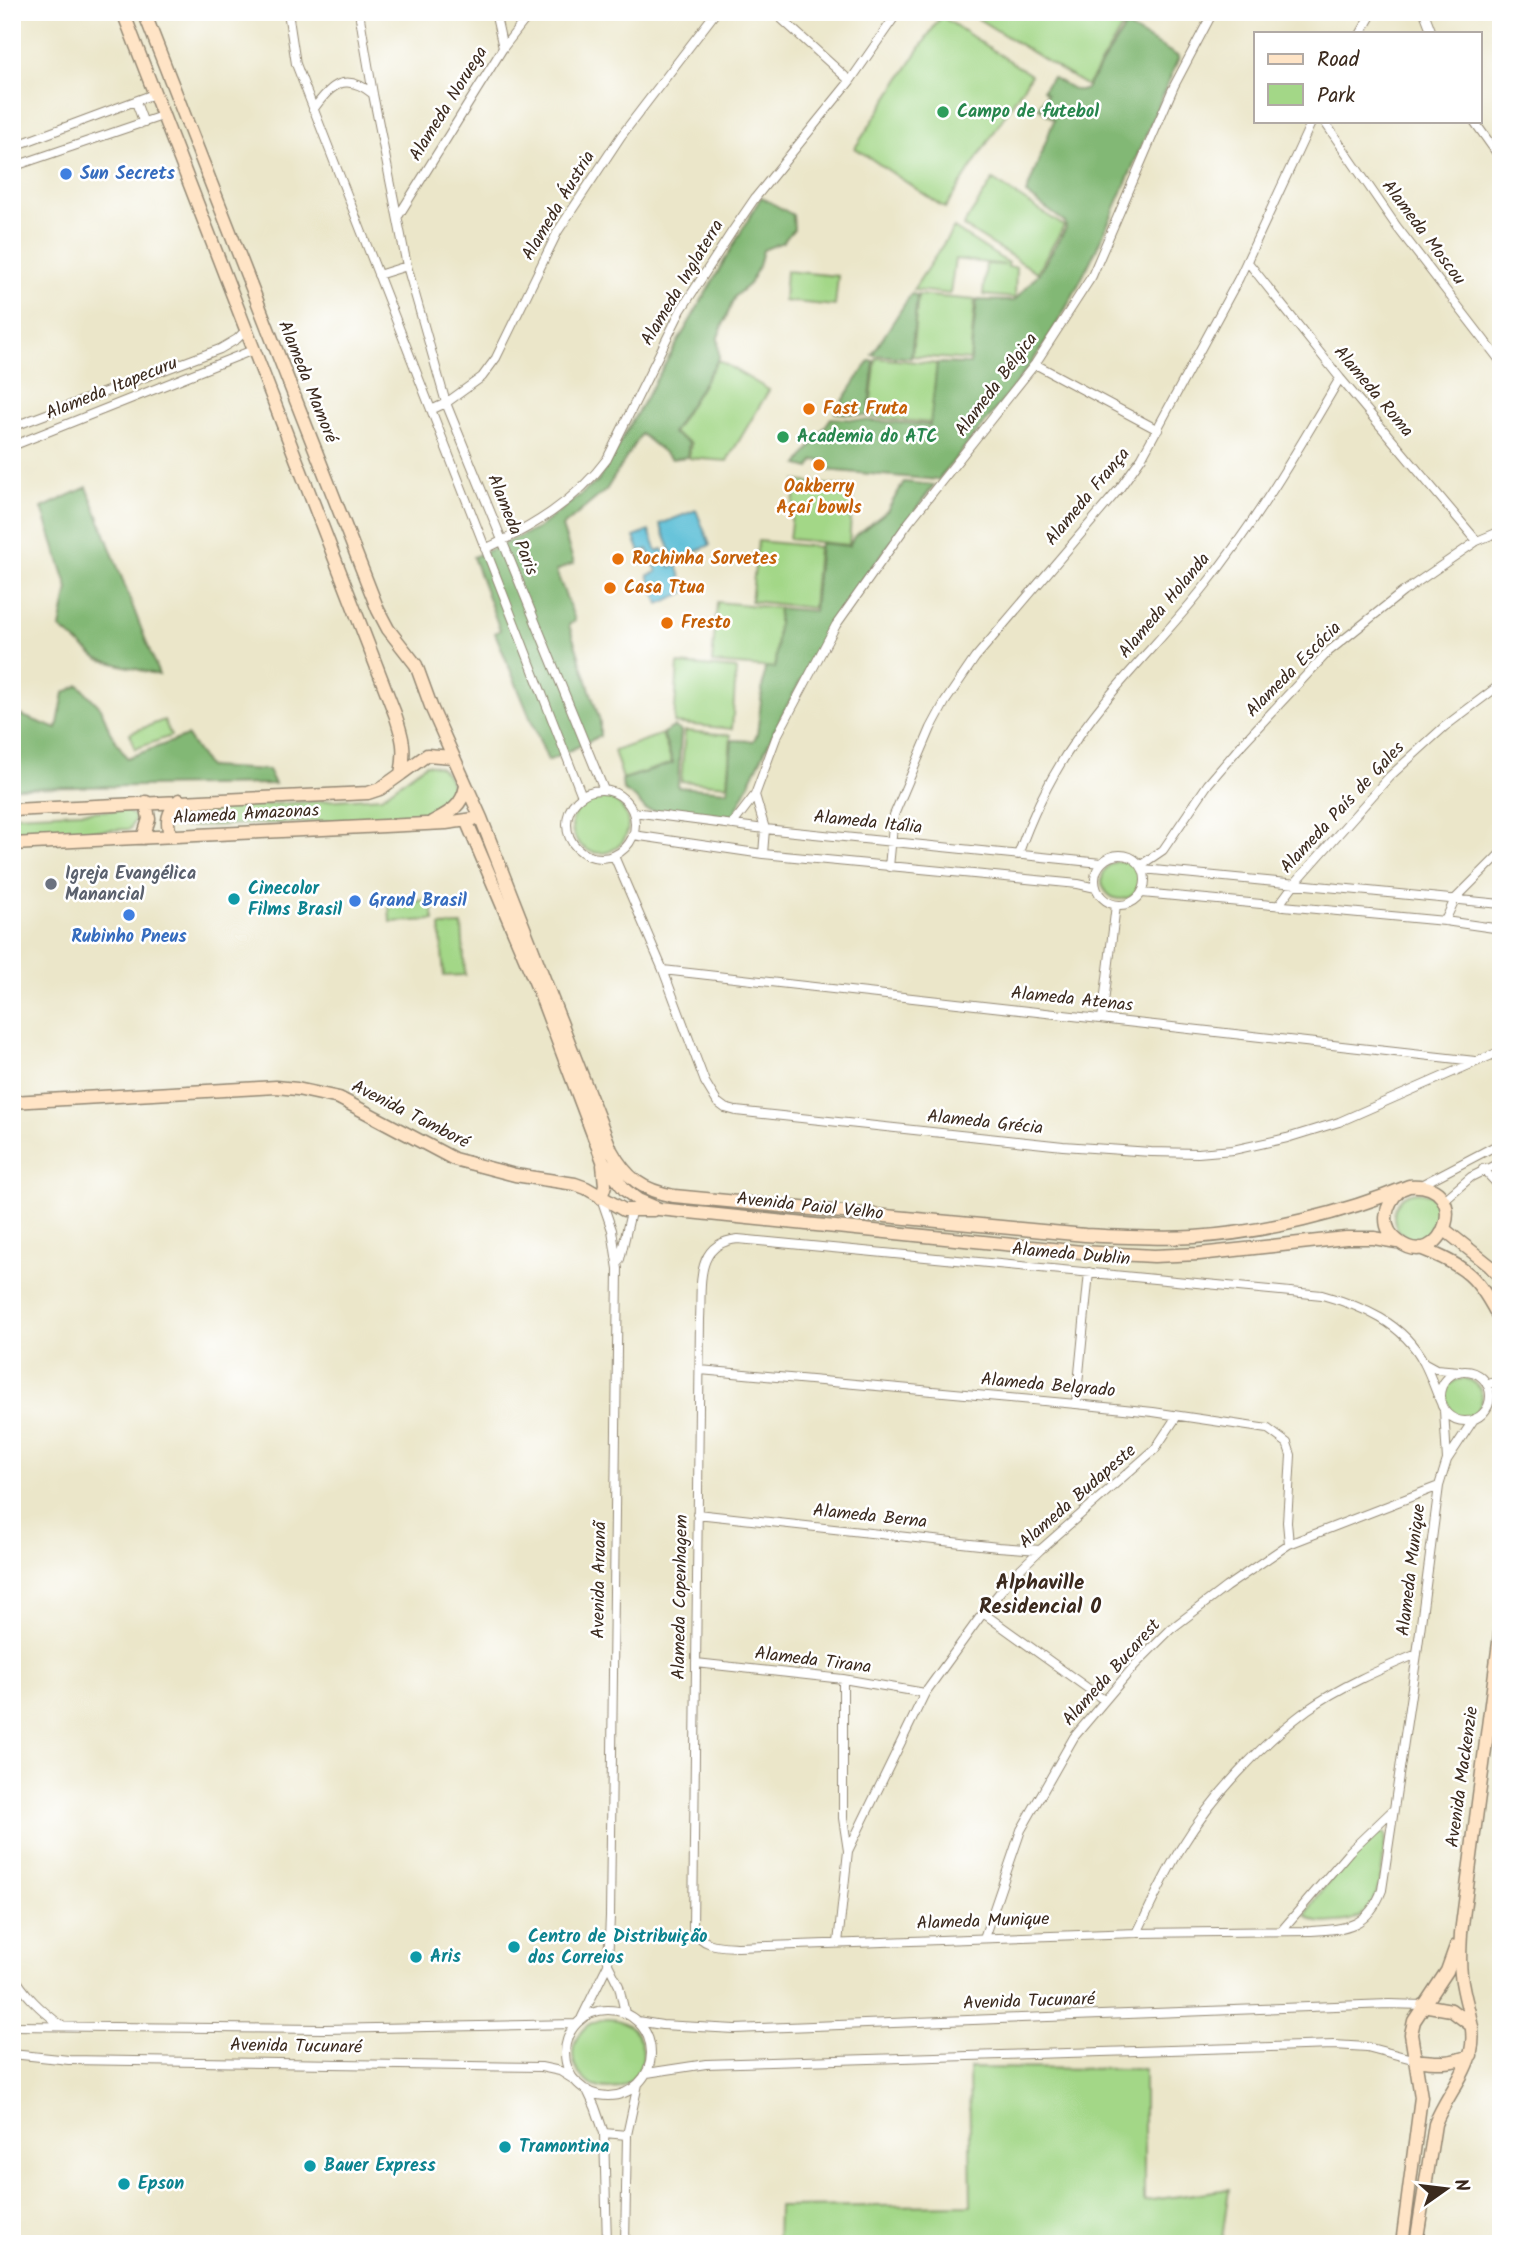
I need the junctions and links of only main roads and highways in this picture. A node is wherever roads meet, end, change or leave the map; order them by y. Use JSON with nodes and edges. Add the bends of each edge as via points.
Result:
{"nodes":[{"id":1,"x":123,"y":12,"type":"edge"},
{"id":2,"x":144,"y":12,"type":"edge"},
{"id":3,"x":231,"y":239,"type":"junction"},
{"id":4,"x":212,"y":246,"type":"junction"},
{"id":5,"x":354,"y":549,"type":"junction"},
{"id":6,"x":334,"y":558,"type":"junction"},
{"id":7,"x":452,"y":757,"type":"junction"},
{"id":8,"x":401,"y":774,"type":"junction"},
{"id":9,"x":466,"y":786,"type":"junction"},
{"id":10,"x":179,"y":800,"type":"junction"},
{"id":11,"x":146,"y":802,"type":"junction"},
{"id":12,"x":12,"y":810,"type":"edge"},
{"id":13,"x":481,"y":818,"type":"junction"},
{"id":14,"x":466,"y":820,"type":"junction"},
{"id":15,"x":428,"y":824,"type":"junction"},
{"id":16,"x":171,"y":836,"type":"junction"},
{"id":17,"x":143,"y":838,"type":"junction"},
{"id":18,"x":12,"y":844,"type":"edge"},
{"id":19,"x":12,"y":1102,"type":"edge"},
{"id":20,"x":603,"y":1161,"type":"junction"},
{"id":21,"x":1400,"y":1190,"type":"junction"},
{"id":22,"x":601,"y":1198,"type":"junction"},
{"id":23,"x":659,"y":1209,"type":"junction"},
{"id":24,"x":1445,"y":1230,"type":"junction"},
{"id":25,"x":1399,"y":1243,"type":"junction"},
{"id":26,"x":1420,"y":1248,"type":"junction"},
{"id":27,"x":1501,"y":1278,"type":"edge"},
{"id":28,"x":1501,"y":1322,"type":"edge"},
{"id":29,"x":1501,"y":1627,"type":"edge"},
{"id":30,"x":1461,"y":1933,"type":"junction"},
{"id":31,"x":1423,"y":2005,"type":"junction"},
{"id":32,"x":1472,"y":2026,"type":"junction"},
{"id":33,"x":1471,"y":2055,"type":"junction"},
{"id":34,"x":1416,"y":2060,"type":"junction"},
{"id":35,"x":1402,"y":2244,"type":"edge"},
{"id":36,"x":1416,"y":2244,"type":"edge"}],
"edges":[{"from":1,"to":4,"type":"main road"},
{"from":2,"to":3,"type":"main road","name":"Alameda Mamoré"},
{"from":3,"to":4,"type":"main road"},
{"from":3,"to":5,"type":"main road","name":"Alameda Mamoré"},
{"from":4,"to":6,"type":"main road"},
{"from":5,"to":6,"type":"main road"},
{"from":5,"to":7,"type":"main road","name":"Alameda Mamoré","via":[[388,629],[416,666]]},
{"from":6,"to":8,"type":"main road","via":[[404,743]]},
{"from":7,"to":8,"type":"main road","name":"Alameda Amazonas","via":[[427,755]]},
{"from":7,"to":9,"type":"main road","name":"Alameda Mamoré"},
{"from":8,"to":10,"type":"main road","name":"Alameda Amazonas","via":[[368,793]]},
{"from":9,"to":13,"type":"main road","name":"Avenida Paiol Velho"},
{"from":9,"to":15,"type":"main road","via":[[456,808]]},
{"from":10,"to":11,"type":"main road","name":"Alameda Amazonas"},
{"from":10,"to":16,"type":"main road","via":[[167,817]]},
{"from":11,"to":12,"type":"main road","name":"Alameda Amazonas"},
{"from":11,"to":17,"type":"main road","via":[[149,818]]},
{"from":13,"to":14,"type":"main road","name":"Alameda Amazonas"},
{"from":13,"to":21,"type":"main road","name":"Avenida Paiol Velho","via":[[611,1150],[620,1166],[643,1187],[674,1196],[1152,1238],[1273,1226]]},
{"from":14,"to":15,"type":"main road","name":"Alameda Amazonas"},
{"from":14,"to":20,"type":"main road","name":"Avenida Paiol Velho","via":[[539,991]]},
{"from":15,"to":16,"type":"main road","name":"Alameda Amazonas"},
{"from":16,"to":17,"type":"main road","name":"Alameda Amazonas"},
{"from":17,"to":18,"type":"main road","name":"Alameda Amazonas"},
{"from":19,"to":22,"type":"main road","name":"Avenida Tamboré","via":[[297,1088],[339,1098],[454,1159],[575,1184]]},
{"from":20,"to":22,"type":"main road"},
{"from":20,"to":23,"type":"main road","name":"Avenida Paiol Velho","via":[[625,1190]]},
{"from":21,"to":24,"type":"main road","name":"Avenida Paiol Velho","via":[[1428,1188],[1443,1200],[1448,1219]]},
{"from":21,"to":25,"type":"main road","via":[[1385,1215]]},
{"from":22,"to":23,"type":"main road","name":"Avenida Tamboré","via":[[631,1212]]},
{"from":23,"to":25,"type":"main road","name":"Avenida Paiol Velho","via":[[1142,1255],[1199,1254],[1346,1238]]},
{"from":24,"to":26,"type":"main road","via":[[1439,1239]]},
{"from":24,"to":27,"type":"main road"},
{"from":25,"to":26,"type":"main road","name":"Avenida Paiol Velho"},
{"from":26,"to":28,"type":"main road","name":"Avenida Paiol Velho","via":[[1473,1276]]},
{"from":29,"to":30,"type":"main road","name":"Avenida Mackenzie"},
{"from":30,"to":31,"type":"main road","name":"Avenida Mackenzie","via":[[1447,1971]]},
{"from":30,"to":32,"type":"main road","name":"Avenida Mackenzie","via":[[1459,1963]]},
{"from":31,"to":32,"type":"main road","via":[[1451,2010]]},
{"from":31,"to":34,"type":"main road","name":"Avenida Mackenzie","via":[[1411,2034]]},
{"from":32,"to":33,"type":"main road","name":"Avenida Mackenzie"},
{"from":33,"to":34,"type":"main road","via":[[1444,2063]]},
{"from":33,"to":36,"type":"main road","name":"Avenida Mackenzie","via":[[1435,2124]]},
{"from":34,"to":35,"type":"main road","name":"Avenida Mackenzie","via":[[1420,2104]]}]}
